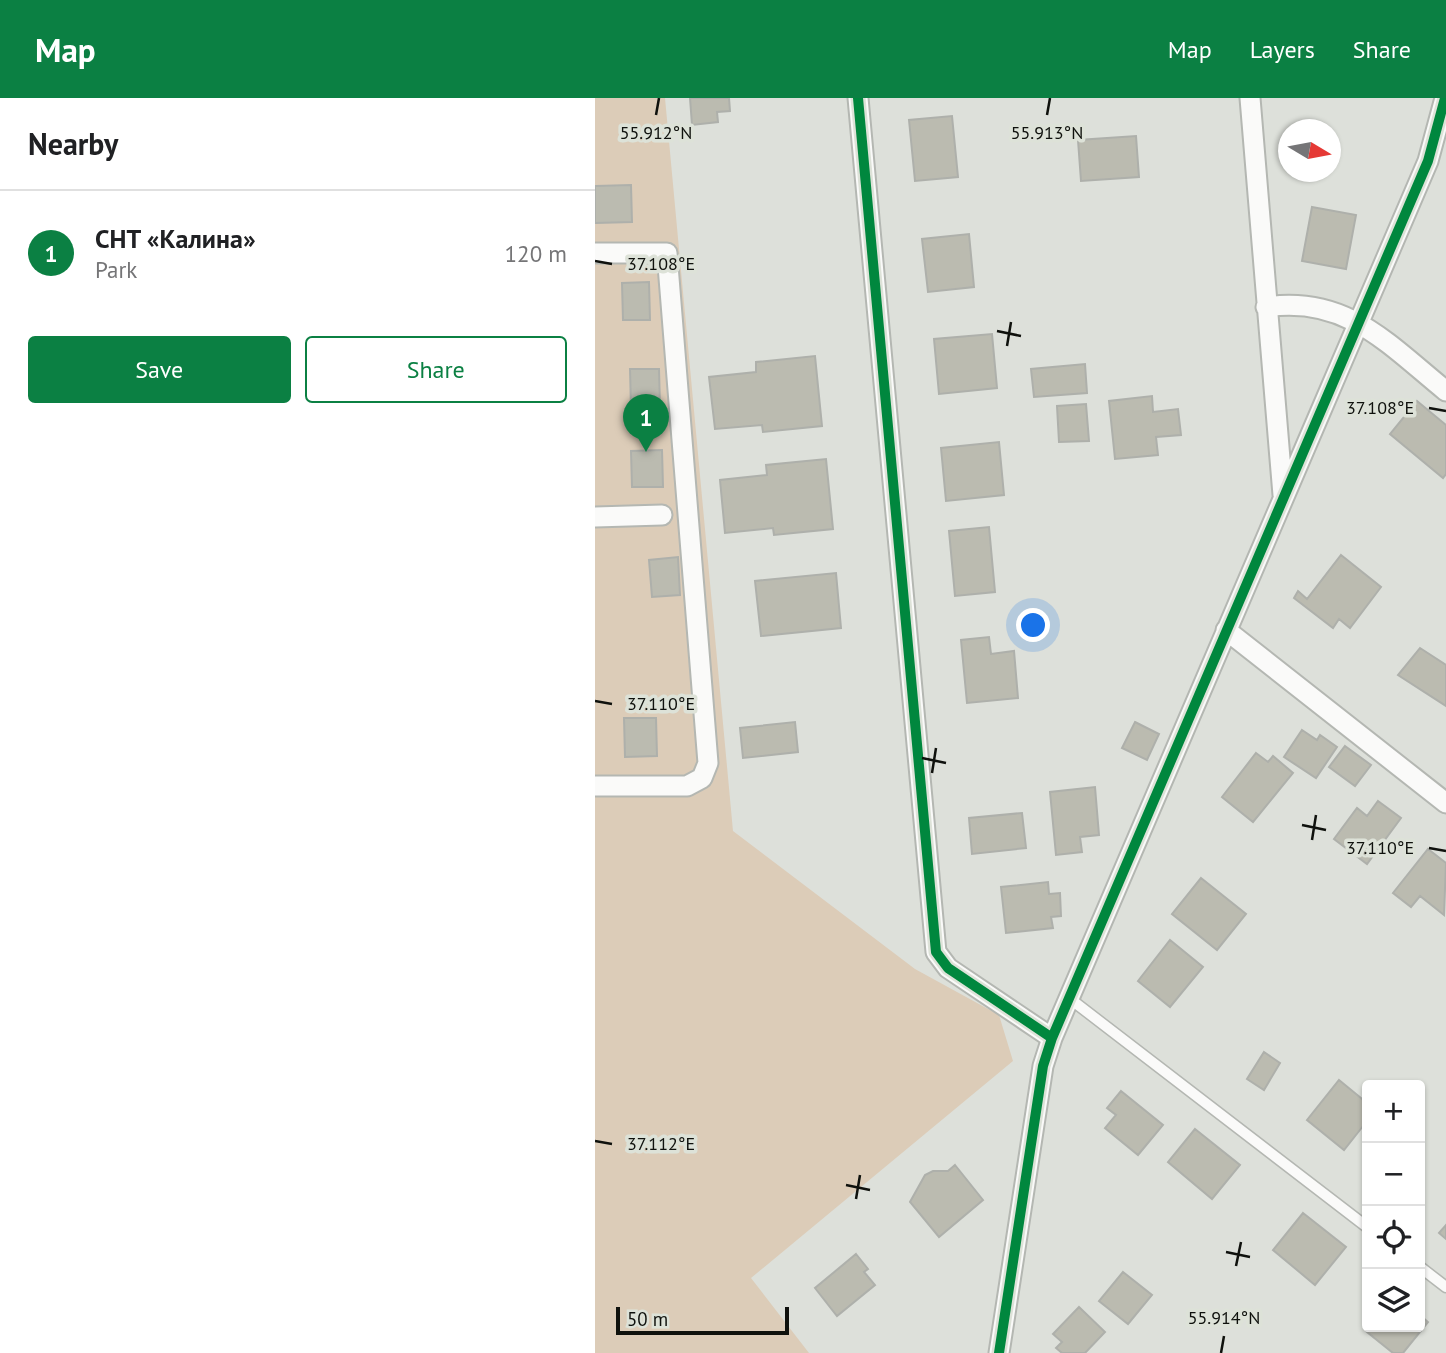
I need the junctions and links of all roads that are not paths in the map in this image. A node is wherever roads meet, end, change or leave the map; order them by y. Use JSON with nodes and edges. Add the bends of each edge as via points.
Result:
{"nodes":[{"id":1,"x":858,"y":98,"type":"edge"},
{"id":2,"x":1250,"y":98,"type":"edge"},
{"id":3,"x":1445,"y":98,"type":"edge"},
{"id":4,"x":595,"y":253,"type":"edge"},
{"id":5,"x":1266,"y":307,"type":"junction"},
{"id":6,"x":1360,"y":321,"type":"junction"},
{"id":7,"x":1446,"y":391,"type":"edge"},
{"id":8,"x":1284,"y":498,"type":"junction"},
{"id":9,"x":662,"y":515,"type":"dead end"},
{"id":10,"x":595,"y":517,"type":"edge"},
{"id":11,"x":1226,"y":630,"type":"junction"},
{"id":12,"x":595,"y":786,"type":"edge"},
{"id":13,"x":1446,"y":803,"type":"edge"},
{"id":14,"x":1069,"y":998,"type":"junction"},
{"id":15,"x":1052,"y":1038,"type":"junction"},
{"id":16,"x":1362,"y":1223,"type":"edge"},
{"id":17,"x":1423,"y":1269,"type":"edge"},
{"id":18,"x":1446,"y":1287,"type":"edge"},
{"id":19,"x":999,"y":1353,"type":"edge"}],
"edges":[{"from":1,"to":15,"type":"street","via":[[936,952],[948,968]]},
{"from":2,"to":5,"type":"street"},
{"from":3,"to":6,"type":"street","via":[[1428,161]]},
{"from":4,"to":12,"type":"street","via":[[667,253],[708,763],[702,778],[687,786]]},
{"from":5,"to":6,"type":"street","via":[[1293,303]]},
{"from":5,"to":8,"type":"street"},
{"from":6,"to":7,"type":"street"},
{"from":6,"to":8,"type":"street"},
{"from":8,"to":11,"type":"street"},
{"from":9,"to":10,"type":"street"},
{"from":11,"to":13,"type":"street"},
{"from":11,"to":14,"type":"street"},
{"from":14,"to":15,"type":"street"},
{"from":14,"to":16,"type":"lane"},
{"from":15,"to":19,"type":"street","via":[[1043,1066]]},
{"from":17,"to":18,"type":"lane"}]}
